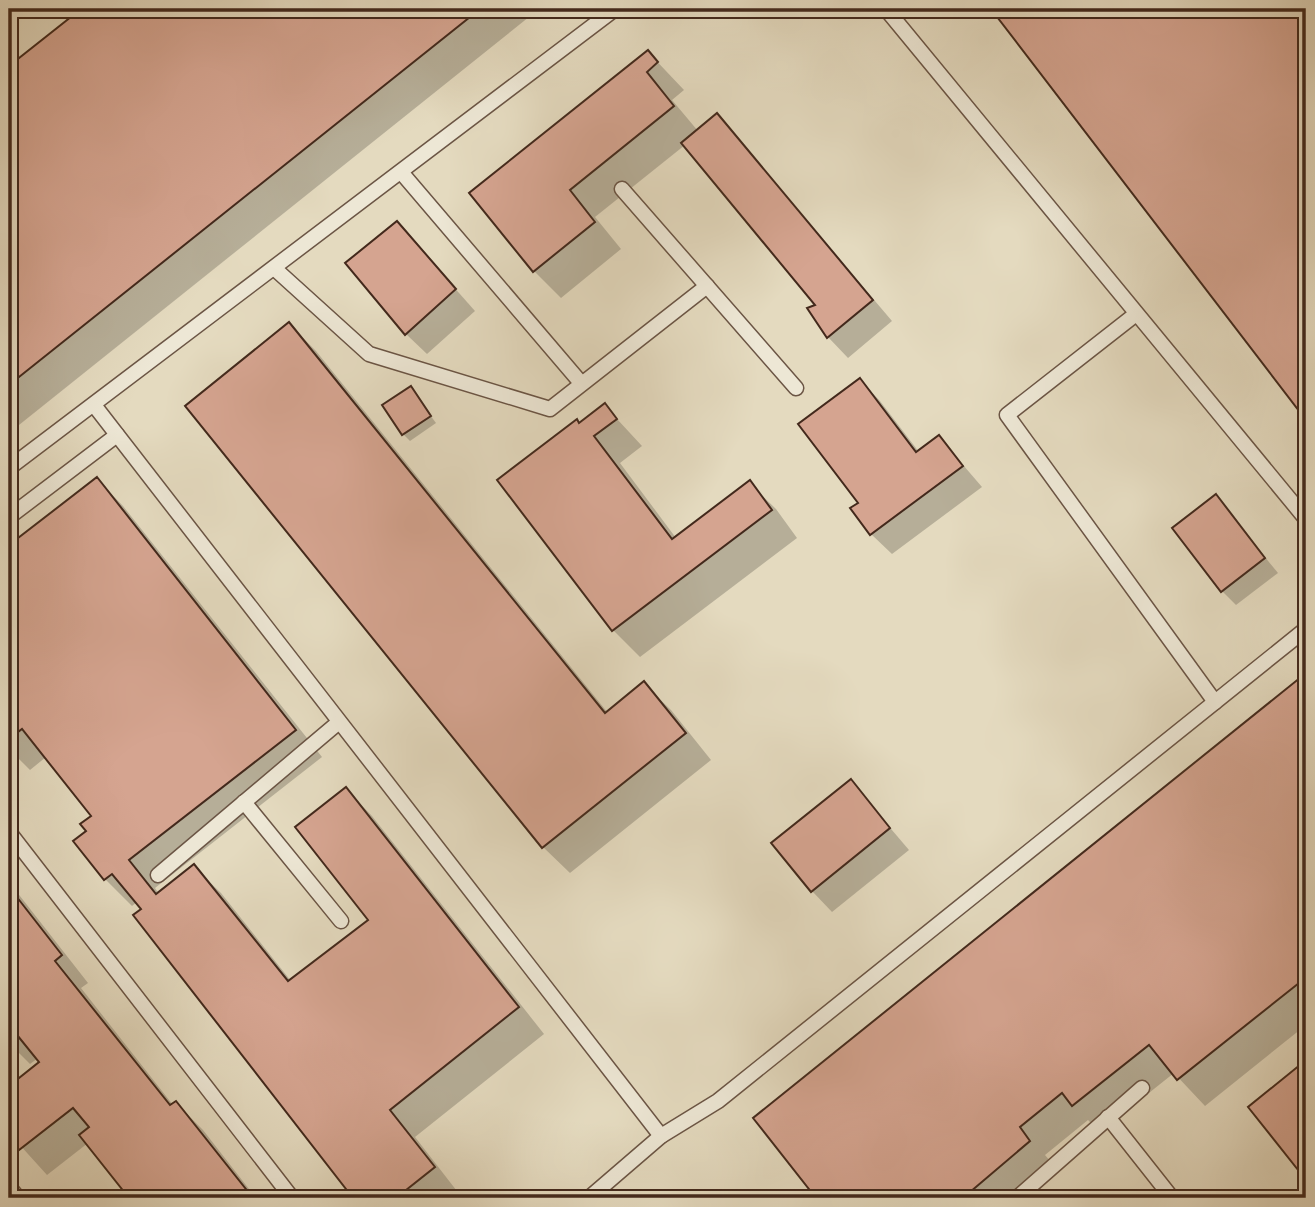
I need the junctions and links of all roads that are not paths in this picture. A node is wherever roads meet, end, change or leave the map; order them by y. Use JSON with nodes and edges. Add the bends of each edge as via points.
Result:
{"nodes":[{"id":1,"x":615,"y":9,"type":"edge"},
{"id":2,"x":886,"y":9,"type":"edge"},
{"id":3,"x":401,"y":172,"type":"junction"},
{"id":4,"x":622,"y":189,"type":"dead end"},
{"id":5,"x":274,"y":268,"type":"junction"},
{"id":6,"x":707,"y":286,"type":"junction"},
{"id":7,"x":1136,"y":314,"type":"junction"},
{"id":8,"x":581,"y":383,"type":"junction"},
{"id":9,"x":796,"y":388,"type":"dead end"},
{"id":10,"x":94,"y":405,"type":"junction"},
{"id":11,"x":117,"y":435,"type":"junction"},
{"id":12,"x":9,"y":468,"type":"edge"},
{"id":13,"x":9,"y":517,"type":"edge"},
{"id":14,"x":1306,"y":519,"type":"edge"},
{"id":15,"x":1306,"y":629,"type":"edge"},
{"id":16,"x":1215,"y":702,"type":"junction"},
{"id":17,"x":339,"y":722,"type":"junction"},
{"id":18,"x":244,"y":802,"type":"junction"},
{"id":19,"x":9,"y":832,"type":"edge"},
{"id":20,"x":158,"y":874,"type":"dead end"},
{"id":21,"x":341,"y":921,"type":"dead end"},
{"id":22,"x":1142,"y":1088,"type":"dead end"},
{"id":23,"x":1108,"y":1117,"type":"junction"},
{"id":24,"x":662,"y":1136,"type":"junction"},
{"id":25,"x":9,"y":1187,"type":"edge"},
{"id":26,"x":18,"y":1198,"type":"edge"},
{"id":27,"x":292,"y":1198,"type":"edge"},
{"id":28,"x":589,"y":1198,"type":"edge"},
{"id":29,"x":1017,"y":1198,"type":"edge"},
{"id":30,"x":1172,"y":1198,"type":"edge"}],
"edges":[{"from":1,"to":3,"type":"lane"},
{"from":2,"to":7,"type":"lane"},
{"from":3,"to":5,"type":"lane"},
{"from":3,"to":8,"type":"lane"},
{"from":4,"to":6,"type":"lane"},
{"from":5,"to":8,"type":"lane","via":[[369,354],[550,409]]},
{"from":5,"to":10,"type":"lane"},
{"from":6,"to":8,"type":"lane"},
{"from":6,"to":9,"type":"lane"},
{"from":7,"to":14,"type":"lane"},
{"from":7,"to":16,"type":"lane","via":[[1007,415]]},
{"from":10,"to":11,"type":"lane"},
{"from":10,"to":12,"type":"lane"},
{"from":11,"to":13,"type":"lane"},
{"from":11,"to":17,"type":"lane"},
{"from":15,"to":16,"type":"lane"},
{"from":16,"to":24,"type":"lane","via":[[718,1101]]},
{"from":17,"to":18,"type":"lane"},
{"from":17,"to":24,"type":"lane"},
{"from":18,"to":20,"type":"lane"},
{"from":18,"to":21,"type":"lane"},
{"from":19,"to":27,"type":"lane"},
{"from":22,"to":23,"type":"lane"},
{"from":23,"to":29,"type":"lane"},
{"from":23,"to":30,"type":"lane"},
{"from":24,"to":28,"type":"lane"},
{"from":25,"to":26,"type":"lane"}]}
